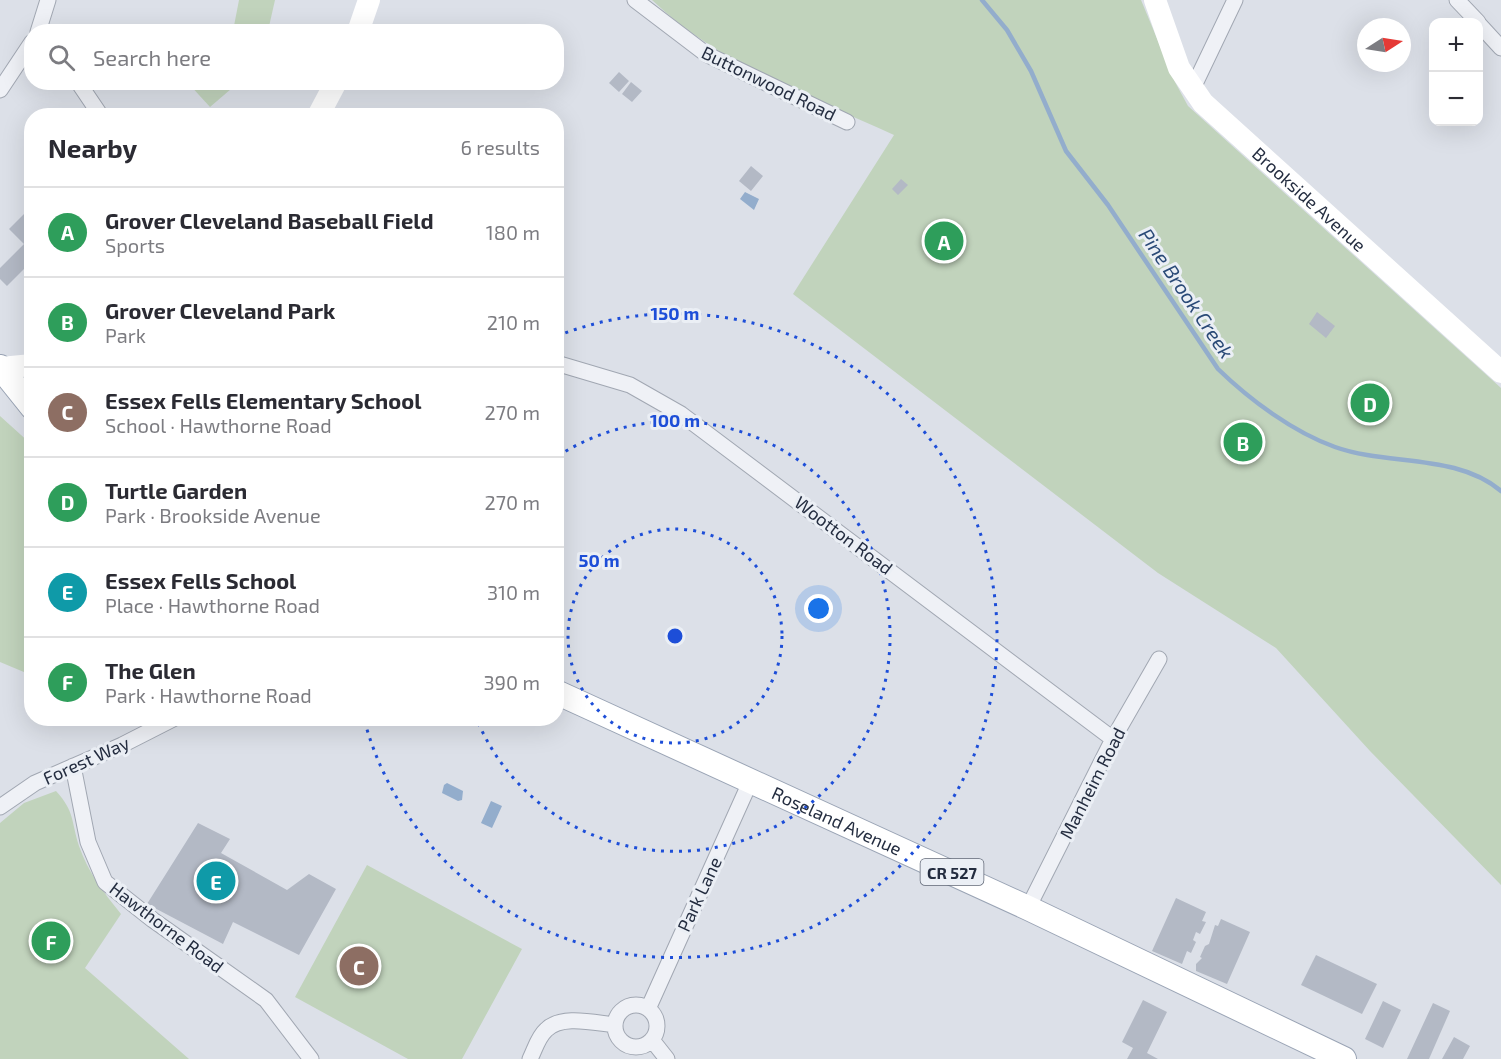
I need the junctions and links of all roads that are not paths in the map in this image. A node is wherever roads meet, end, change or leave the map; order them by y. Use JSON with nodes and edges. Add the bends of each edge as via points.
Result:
{"nodes":[{"id":1,"x":48,"y":0,"type":"edge"},
{"id":2,"x":369,"y":0,"type":"edge"},
{"id":3,"x":635,"y":0,"type":"edge"},
{"id":4,"x":1155,"y":0,"type":"edge"},
{"id":5,"x":1235,"y":0,"type":"edge"},
{"id":6,"x":1465,"y":3,"type":"edge"},
{"id":7,"x":1475,"y":18,"type":"edge"},
{"id":8,"x":43,"y":24,"type":"edge"},
{"id":9,"x":361,"y":24,"type":"edge"},
{"id":10,"x":1483,"y":28,"type":"edge"},
{"id":11,"x":1501,"y":48,"type":"edge"},
{"id":12,"x":24,"y":54,"type":"edge"},
{"id":13,"x":0,"y":90,"type":"edge"},
{"id":14,"x":83,"y":90,"type":"edge"},
{"id":15,"x":332,"y":90,"type":"edge"},
{"id":16,"x":1192,"y":90,"type":"junction"},
{"id":17,"x":95,"y":108,"type":"edge"},
{"id":18,"x":322,"y":108,"type":"edge"},
{"id":19,"x":847,"y":122,"type":"dead end"},
{"id":20,"x":564,"y":365,"type":"edge"},
{"id":21,"x":24,"y":366,"type":"edge"},
{"id":22,"x":0,"y":368,"type":"edge"},
{"id":23,"x":1501,"y":372,"type":"edge"},
{"id":24,"x":24,"y":397,"type":"edge"},
{"id":25,"x":1159,"y":659,"type":"dead end"},
{"id":26,"x":564,"y":696,"type":"edge"},
{"id":27,"x":159,"y":726,"type":"edge"},
{"id":28,"x":1113,"y":739,"type":"junction"},
{"id":29,"x":73,"y":766,"type":"junction"},
{"id":30,"x":751,"y":780,"type":"junction"},
{"id":31,"x":0,"y":807,"type":"edge"},
{"id":32,"x":1028,"y":908,"type":"junction"},
{"id":33,"x":648,"y":1009,"type":"junction"},
{"id":34,"x":615,"y":1025,"type":"junction"},
{"id":35,"x":652,"y":1040,"type":"junction"},
{"id":36,"x":311,"y":1059,"type":"edge"},
{"id":37,"x":530,"y":1059,"type":"edge"},
{"id":38,"x":667,"y":1059,"type":"edge"},
{"id":39,"x":1344,"y":1059,"type":"edge"}],
"edges":[{"from":1,"to":8,"type":"street"},
{"from":2,"to":9,"type":"street"},
{"from":3,"to":19,"type":"street","name":"Buttonwood Road","via":[[706,54]]},
{"from":4,"to":16,"type":"street","name":"Brookside Avenue","via":[[1179,68]]},
{"from":5,"to":16,"type":"street"},
{"from":6,"to":7,"type":"street"},
{"from":10,"to":11,"type":"street"},
{"from":12,"to":13,"type":"street"},
{"from":14,"to":17,"type":"street"},
{"from":15,"to":18,"type":"street"},
{"from":16,"to":23,"type":"street","name":"Brookside Avenue"},
{"from":20,"to":28,"type":"street","name":"Wootton Road","via":[[630,385],[681,414]]},
{"from":21,"to":22,"type":"street"},
{"from":22,"to":24,"type":"main road"},
{"from":25,"to":28,"type":"street","name":"Manheim Road"},
{"from":26,"to":30,"type":"main road","name":"Roseland Avenue","number":"CR 527"},
{"from":27,"to":29,"type":"street","name":"Forest Way"},
{"from":28,"to":32,"type":"street","name":"Manheim Road"},
{"from":29,"to":31,"type":"street","name":"Forest Way","via":[[35,783]]},
{"from":29,"to":36,"type":"street","name":"Hawthorne Road","via":[[88,842],[105,882],[266,1000]]},
{"from":30,"to":32,"type":"main road","name":"Roseland Avenue","number":"CR 527"},
{"from":30,"to":33,"type":"street","name":"Park Lane"},
{"from":32,"to":39,"type":"main road","name":"Roseland Avenue","number":"CR 527"},
{"from":33,"to":34,"type":"street","via":[[631,1006],[617,1016]]},
{"from":33,"to":35,"type":"street","via":[[657,1024]]},
{"from":34,"to":35,"type":"street","via":[[616,1033],[628,1046],[636,1048]]},
{"from":34,"to":37,"type":"street","via":[[570,1021],[552,1024],[540,1037]]},
{"from":35,"to":38,"type":"street"}]}
